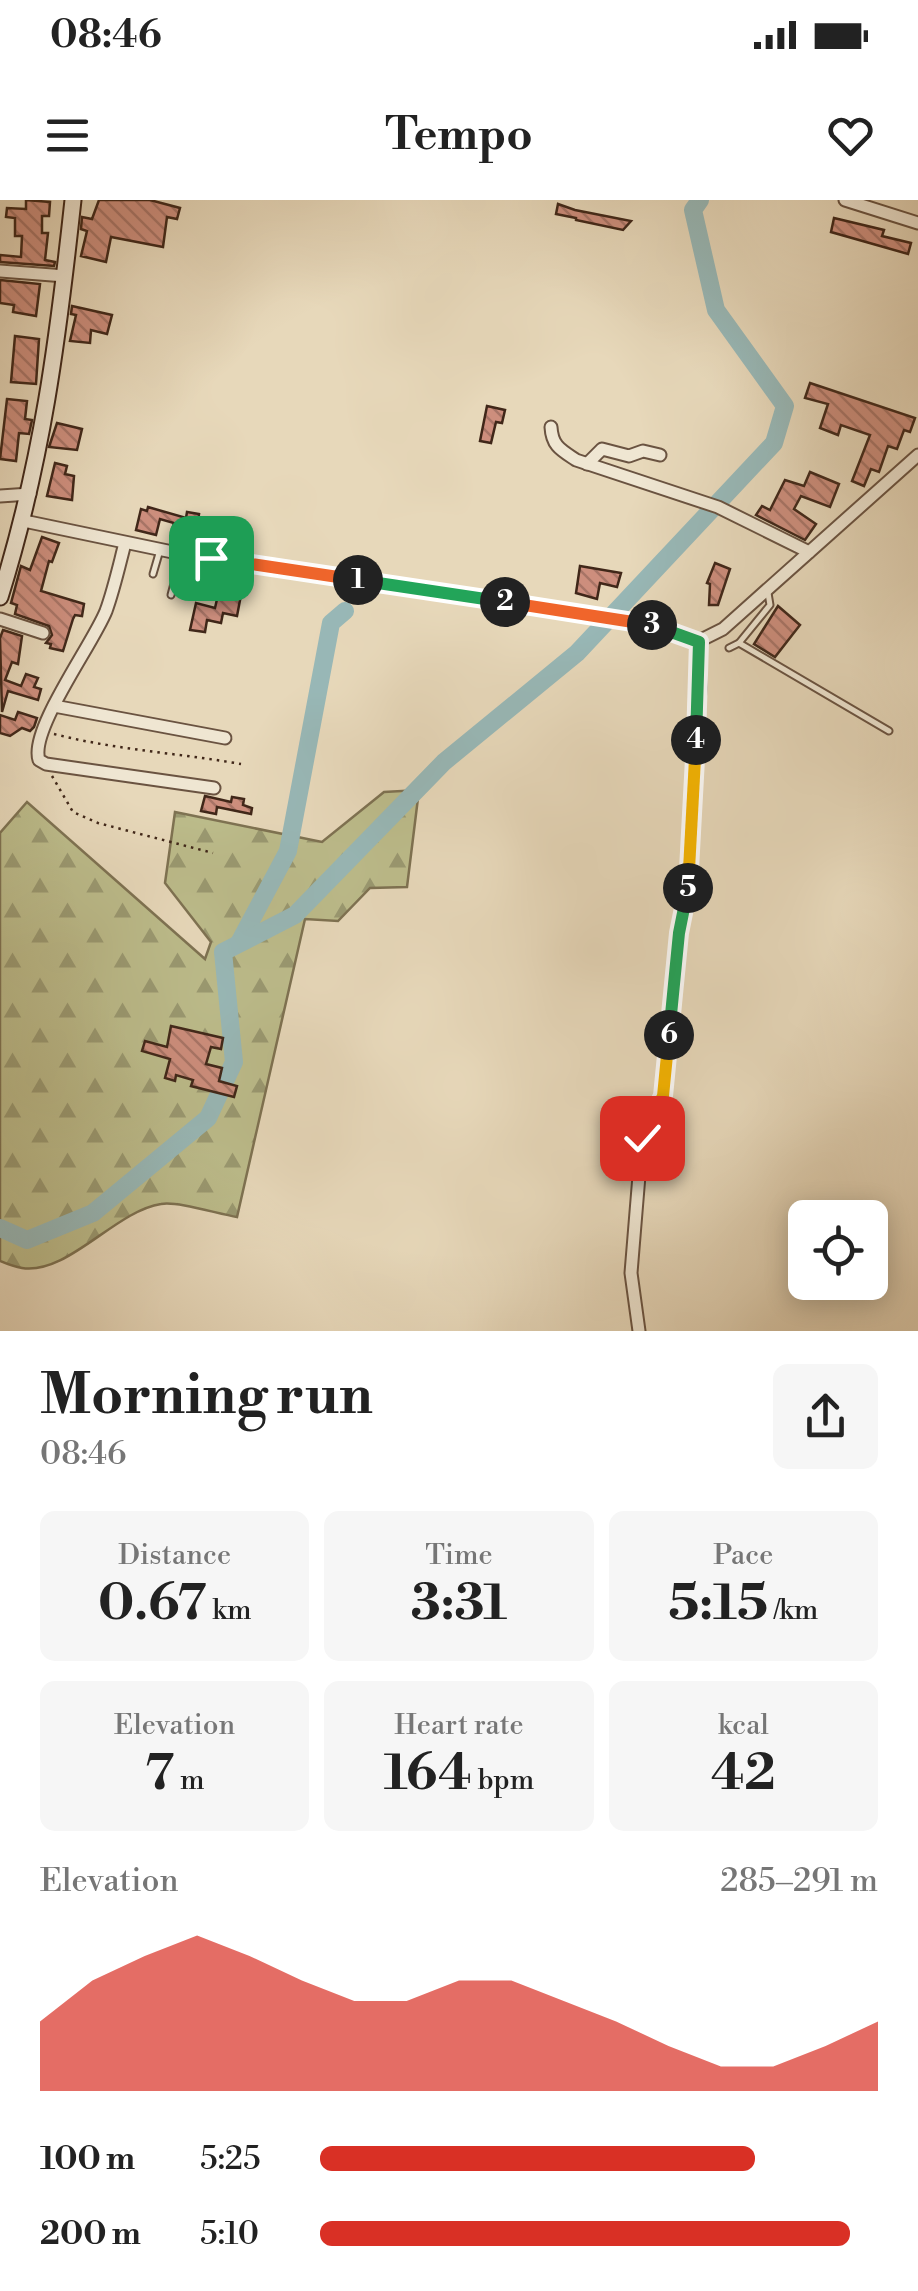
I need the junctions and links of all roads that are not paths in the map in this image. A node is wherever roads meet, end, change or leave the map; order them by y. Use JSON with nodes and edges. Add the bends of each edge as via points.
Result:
{"nodes":[{"id":1,"x":74,"y":200,"type":"edge"},
{"id":2,"x":845,"y":200,"type":"edge"},
{"id":3,"x":918,"y":223,"type":"edge"},
{"id":4,"x":0,"y":271,"type":"edge"},
{"id":5,"x":65,"y":276,"type":"junction"},
{"id":6,"x":551,"y":427,"type":"dead end"},
{"id":7,"x":660,"y":455,"type":"dead end"},
{"id":8,"x":918,"y":455,"type":"edge"},
{"id":9,"x":586,"y":464,"type":"junction"},
{"id":10,"x":30,"y":494,"type":"junction"},
{"id":11,"x":0,"y":496,"type":"edge"},
{"id":12,"x":24,"y":521,"type":"junction"},
{"id":13,"x":125,"y":543,"type":"junction"},
{"id":14,"x":160,"y":550,"type":"junction"},
{"id":15,"x":810,"y":552,"type":"junction"},
{"id":16,"x":182,"y":554,"type":"junction"},
{"id":17,"x":153,"y":574,"type":"dead end"},
{"id":18,"x":770,"y":585,"type":"junction"},
{"id":19,"x":171,"y":595,"type":"dead end"},
{"id":20,"x":0,"y":598,"type":"edge"},
{"id":21,"x":0,"y":619,"type":"edge"},
{"id":22,"x":43,"y":632,"type":"dead end"},
{"id":23,"x":699,"y":642,"type":"junction"},
{"id":24,"x":739,"y":643,"type":"junction"},
{"id":25,"x":729,"y":648,"type":"dead end"},
{"id":26,"x":54,"y":706,"type":"junction"},
{"id":27,"x":889,"y":731,"type":"dead end"},
{"id":28,"x":225,"y":738,"type":"dead end"},
{"id":29,"x":214,"y":788,"type":"dead end"},
{"id":30,"x":639,"y":1331,"type":"edge"}],
"edges":[{"from":1,"to":5,"type":"street"},
{"from":2,"to":3,"type":"street"},
{"from":4,"to":5,"type":"street"},
{"from":5,"to":10,"type":"street"},
{"from":6,"to":9,"type":"street","via":[[557,448]]},
{"from":7,"to":9,"type":"street","via":[[602,448]]},
{"from":8,"to":15,"type":"street"},
{"from":9,"to":15,"type":"street","via":[[716,506]]},
{"from":10,"to":11,"type":"street"},
{"from":10,"to":12,"type":"street"},
{"from":12,"to":13,"type":"street"},
{"from":12,"to":20,"type":"street"},
{"from":13,"to":14,"type":"street"},
{"from":13,"to":26,"type":"street","via":[[104,615]]},
{"from":14,"to":16,"type":"street"},
{"from":14,"to":17,"type":"lane"},
{"from":15,"to":18,"type":"street"},
{"from":16,"to":19,"type":"lane"},
{"from":16,"to":23,"type":"street","via":[[624,619]]},
{"from":18,"to":23,"type":"street"},
{"from":18,"to":24,"type":"lane","via":[[770,606]]},
{"from":21,"to":22,"type":"street"},
{"from":23,"to":30,"type":"street","via":[[689,883],[663,1096],[642,1138],[630,1273]]},
{"from":24,"to":25,"type":"lane"},
{"from":24,"to":27,"type":"lane"},
{"from":26,"to":28,"type":"street"},
{"from":26,"to":29,"type":"street","via":[[36,752],[46,764]]}]}
